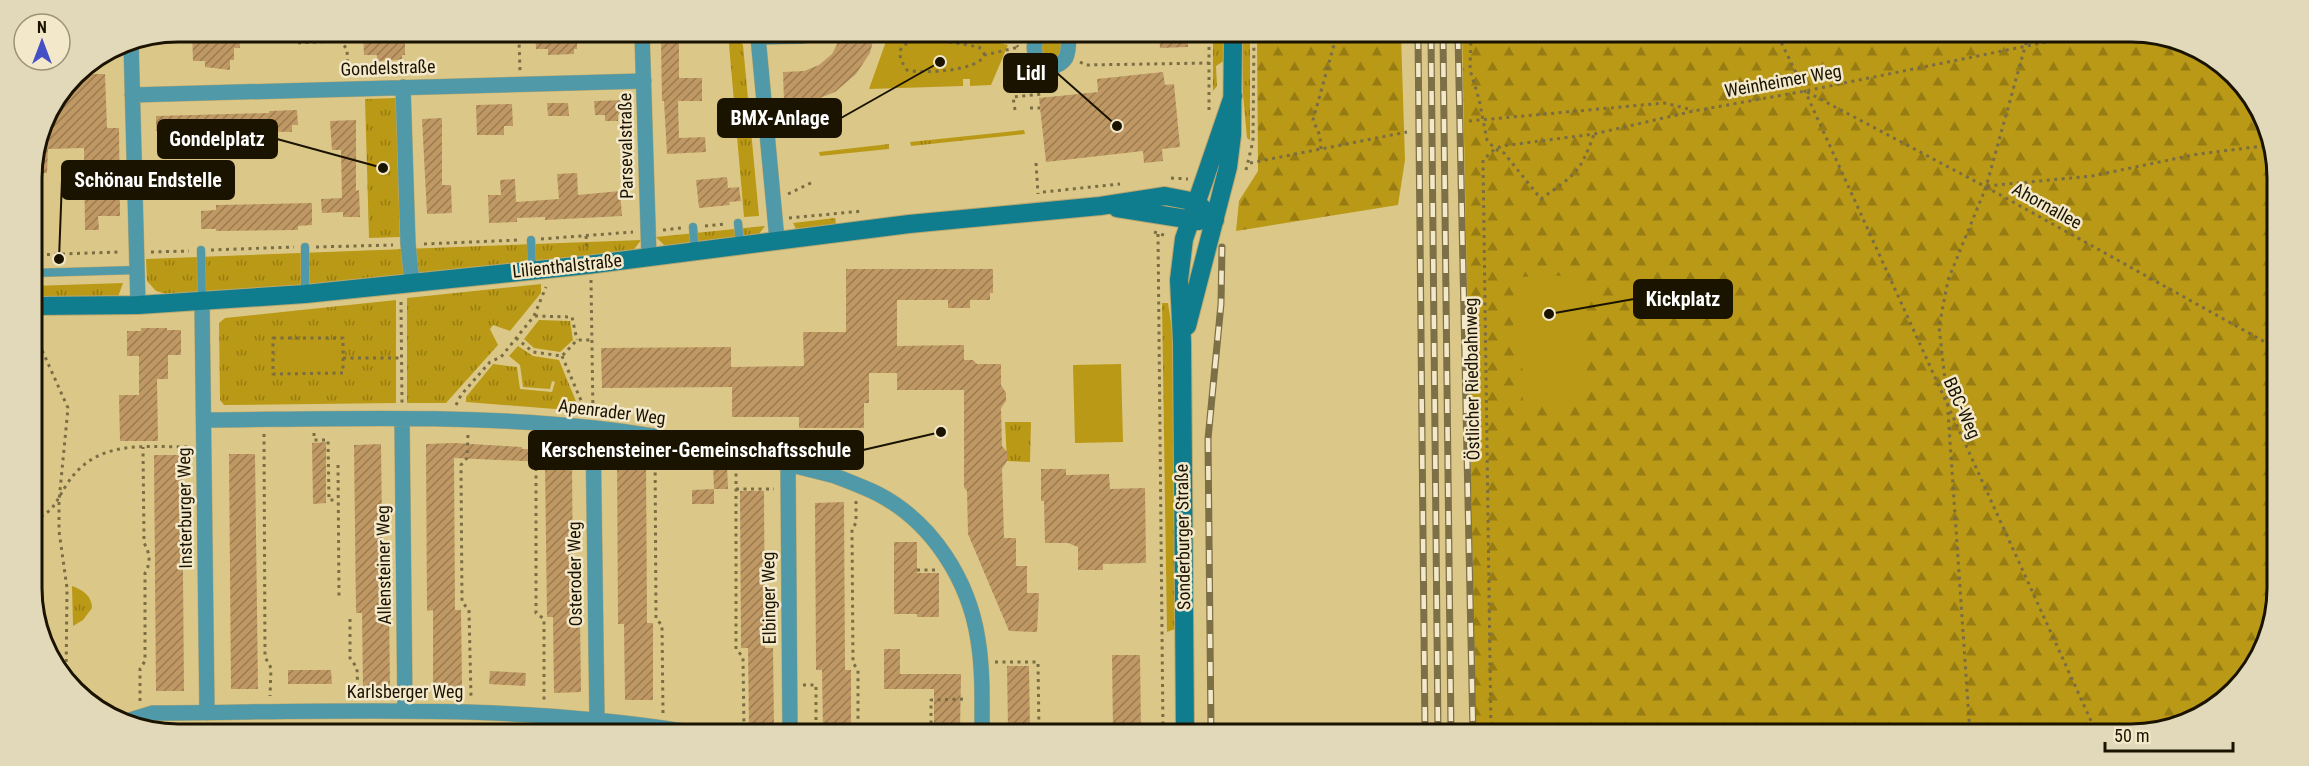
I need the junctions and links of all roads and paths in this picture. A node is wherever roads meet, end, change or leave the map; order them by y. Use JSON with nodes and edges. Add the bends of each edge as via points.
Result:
{"nodes":[{"id":1,"x":294,"y":42,"type":"edge"},
{"id":2,"x":340,"y":42,"type":"joint"},
{"id":3,"x":519,"y":42,"type":"edge"},
{"id":4,"x":642,"y":42,"type":"edge"},
{"id":5,"x":757,"y":42,"type":"edge"},
{"id":6,"x":912,"y":42,"type":"edge"},
{"id":7,"x":942,"y":42,"type":"edge"},
{"id":8,"x":1014,"y":42,"type":"edge"},
{"id":9,"x":1035,"y":42,"type":"edge"},
{"id":10,"x":1069,"y":42,"type":"edge"},
{"id":11,"x":1209,"y":42,"type":"edge"},
{"id":12,"x":1233,"y":42,"type":"edge"},
{"id":13,"x":1254,"y":42,"type":"edge"},
{"id":14,"x":1335,"y":42,"type":"edge"},
{"id":15,"x":1471,"y":42,"type":"edge"},
{"id":16,"x":1781,"y":42,"type":"edge"},
{"id":17,"x":2026,"y":42,"type":"edge"},
{"id":18,"x":2048,"y":42,"type":"edge"},
{"id":19,"x":2025,"y":47,"type":"junction"},
{"id":20,"x":131,"y":51,"type":"edge"},
{"id":21,"x":985,"y":55,"type":"junction"},
{"id":22,"x":1068,"y":55,"type":"junction"},
{"id":23,"x":1209,"y":63,"type":"junction"},
{"id":24,"x":1049,"y":68,"type":"junction"},
{"id":25,"x":644,"y":81,"type":"junction"},
{"id":26,"x":520,"y":84,"type":"junction"},
{"id":27,"x":403,"y":87,"type":"junction"},
{"id":28,"x":349,"y":89,"type":"junction"},
{"id":29,"x":1805,"y":91,"type":"junction"},
{"id":30,"x":132,"y":95,"type":"junction"},
{"id":31,"x":1233,"y":96,"type":"junction"},
{"id":32,"x":1030,"y":108,"type":"dead end"},
{"id":33,"x":1040,"y":108,"type":"dead end"},
{"id":34,"x":1015,"y":110,"type":"dead end"},
{"id":35,"x":1694,"y":111,"type":"junction"},
{"id":36,"x":1484,"y":119,"type":"junction"},
{"id":37,"x":1209,"y":120,"type":"dead end"},
{"id":38,"x":1469,"y":121,"type":"dead end"},
{"id":39,"x":809,"y":132,"type":"dead end"},
{"id":40,"x":1407,"y":132,"type":"dead end"},
{"id":41,"x":767,"y":133,"type":"junction"},
{"id":42,"x":1594,"y":134,"type":"junction"},
{"id":43,"x":2263,"y":146,"type":"edge"},
{"id":44,"x":1321,"y":149,"type":"junction"},
{"id":45,"x":1495,"y":149,"type":"junction"},
{"id":46,"x":1036,"y":163,"type":"dead end"},
{"id":47,"x":815,"y":180,"type":"dead end"},
{"id":48,"x":1986,"y":187,"type":"junction"},
{"id":49,"x":1038,"y":193,"type":"dead end"},
{"id":50,"x":773,"y":202,"type":"junction"},
{"id":51,"x":1196,"y":202,"type":"junction"},
{"id":52,"x":1100,"y":206,"type":"junction"},
{"id":53,"x":1215,"y":220,"type":"junction"},
{"id":54,"x":1189,"y":221,"type":"junction"},
{"id":55,"x":738,"y":223,"type":"dead end"},
{"id":56,"x":693,"y":227,"type":"dead end"},
{"id":57,"x":1168,"y":236,"type":"dead end"},
{"id":58,"x":531,"y":240,"type":"dead end"},
{"id":59,"x":777,"y":240,"type":"junction"},
{"id":60,"x":740,"y":245,"type":"junction"},
{"id":61,"x":305,"y":247,"type":"dead end"},
{"id":62,"x":201,"y":250,"type":"dead end"},
{"id":63,"x":695,"y":251,"type":"junction"},
{"id":64,"x":137,"y":252,"type":"junction"},
{"id":65,"x":42,"y":255,"type":"edge"},
{"id":66,"x":649,"y":258,"type":"junction"},
{"id":67,"x":137,"y":270,"type":"junction"},
{"id":68,"x":42,"y":273,"type":"edge"},
{"id":69,"x":539,"y":274,"type":"junction"},
{"id":70,"x":590,"y":276,"type":"dead end"},
{"id":71,"x":407,"y":288,"type":"junction"},
{"id":72,"x":305,"y":294,"type":"junction"},
{"id":73,"x":202,"y":302,"type":"junction"},
{"id":74,"x":138,"y":305,"type":"junction"},
{"id":75,"x":42,"y":307,"type":"edge"},
{"id":76,"x":534,"y":316,"type":"junction"},
{"id":77,"x":516,"y":338,"type":"junction"},
{"id":78,"x":577,"y":340,"type":"junction"},
{"id":79,"x":593,"y":340,"type":"junction"},
{"id":80,"x":1182,"y":342,"type":"junction"},
{"id":81,"x":2267,"y":343,"type":"edge"},
{"id":82,"x":42,"y":350,"type":"edge"},
{"id":83,"x":562,"y":356,"type":"junction"},
{"id":84,"x":343,"y":358,"type":"junction"},
{"id":85,"x":401,"y":358,"type":"junction"},
{"id":86,"x":1948,"y":409,"type":"junction"},
{"id":87,"x":264,"y":419,"type":"junction"},
{"id":88,"x":314,"y":419,"type":"junction"},
{"id":89,"x":402,"y":419,"type":"junction"},
{"id":90,"x":461,"y":419,"type":"junction"},
{"id":91,"x":204,"y":420,"type":"junction"},
{"id":92,"x":536,"y":424,"type":"junction"},
{"id":93,"x":593,"y":428,"type":"junction"},
{"id":94,"x":655,"y":436,"type":"junction"},
{"id":95,"x":204,"y":446,"type":"junction"},
{"id":96,"x":143,"y":447,"type":"junction"},
{"id":97,"x":736,"y":452,"type":"junction"},
{"id":98,"x":788,"y":464,"type":"junction"},
{"id":99,"x":338,"y":465,"type":"dead end"},
{"id":100,"x":856,"y":485,"type":"junction"},
{"id":101,"x":736,"y":489,"type":"junction"},
{"id":102,"x":787,"y":489,"type":"junction"},
{"id":103,"x":338,"y":500,"type":"junction"},
{"id":104,"x":59,"y":501,"type":"junction"},
{"id":105,"x":42,"y":516,"type":"edge"},
{"id":106,"x":339,"y":598,"type":"dead end"},
{"id":107,"x":350,"y":619,"type":"dead end"},
{"id":108,"x":981,"y":662,"type":"junction"},
{"id":109,"x":66,"y":665,"type":"edge"},
{"id":110,"x":790,"y":685,"type":"junction"},
{"id":111,"x":982,"y":699,"type":"junction"},
{"id":112,"x":358,"y":711,"type":"junction"},
{"id":113,"x":405,"y":711,"type":"junction"},
{"id":114,"x":471,"y":711,"type":"junction"},
{"id":115,"x":270,"y":712,"type":"junction"},
{"id":116,"x":207,"y":713,"type":"junction"},
{"id":117,"x":544,"y":715,"type":"junction"},
{"id":118,"x":133,"y":716,"type":"edge"},
{"id":119,"x":138,"y":718,"type":"edge"},
{"id":120,"x":597,"y":719,"type":"junction"},
{"id":121,"x":634,"y":724,"type":"edge"},
{"id":122,"x":663,"y":724,"type":"edge"},
{"id":123,"x":744,"y":724,"type":"edge"},
{"id":124,"x":790,"y":724,"type":"edge"},
{"id":125,"x":816,"y":724,"type":"edge"},
{"id":126,"x":858,"y":724,"type":"edge"},
{"id":127,"x":932,"y":724,"type":"edge"},
{"id":128,"x":982,"y":724,"type":"edge"},
{"id":129,"x":1039,"y":724,"type":"edge"},
{"id":130,"x":1163,"y":724,"type":"edge"},
{"id":131,"x":1185,"y":724,"type":"edge"},
{"id":132,"x":1491,"y":724,"type":"edge"},
{"id":133,"x":1969,"y":724,"type":"edge"},
{"id":134,"x":2092,"y":724,"type":"edge"}],
"edges":[{"from":1,"to":2,"type":"path"},
{"from":2,"to":28,"type":"path","via":[[347,49]]},
{"from":3,"to":26,"type":"path"},
{"from":4,"to":25,"type":"street","name":"Parsevalstraße"},
{"from":5,"to":41,"type":"street"},
{"from":6,"to":21,"type":"path","via":[[901,52],[901,62],[907,70],[920,73],[974,66]]},
{"from":7,"to":21,"type":"path","via":[[979,47]]},
{"from":8,"to":21,"type":"path","via":[[1018,47]]},
{"from":9,"to":24,"type":"street","via":[[1038,62]]},
{"from":10,"to":22,"type":"street"},
{"from":11,"to":23,"type":"path"},
{"from":12,"to":31,"type":"street","name":"Sonderburger Straße"},
{"from":13,"to":44,"type":"path","via":[[1254,128],[1249,163]]},
{"from":14,"to":44,"type":"path","via":[[1313,120]]},
{"from":15,"to":36,"type":"path","via":[[1470,70]]},
{"from":16,"to":29,"type":"path","name":"BBC-Weg"},
{"from":17,"to":19,"type":"path"},
{"from":18,"to":19,"type":"path","name":"Weinheimer Weg"},
{"from":19,"to":29,"type":"path","name":"Weinheimer Weg"},
{"from":19,"to":48,"type":"path"},
{"from":20,"to":30,"type":"street"},
{"from":22,"to":23,"type":"path","via":[[1086,65]]},
{"from":22,"to":24,"type":"street","via":[[1060,65]]},
{"from":23,"to":37,"type":"path"},
{"from":24,"to":34,"type":"path","via":[[1043,96],[1013,97]]},
{"from":25,"to":26,"type":"street","name":"Gondelstraße"},
{"from":25,"to":66,"type":"street","name":"Parsevalstraße"},
{"from":26,"to":27,"type":"street","name":"Gondelstraße"},
{"from":27,"to":28,"type":"street","name":"Gondelstraße"},
{"from":27,"to":71,"type":"street"},
{"from":28,"to":30,"type":"street","name":"Gondelstraße"},
{"from":29,"to":35,"type":"path","name":"Weinheimer Weg"},
{"from":29,"to":48,"type":"path","name":"Ahornallee"},
{"from":29,"to":86,"type":"path","name":"BBC-Weg"},
{"from":30,"to":64,"type":"street"},
{"from":31,"to":51,"type":"street","name":"Sonderburger Straße"},
{"from":31,"to":53,"type":"street","name":"Sonderburger Straße","via":[[1228,167]]},
{"from":32,"to":33,"type":"path"},
{"from":35,"to":36,"type":"path","via":[[1664,104]]},
{"from":35,"to":42,"type":"path","name":"Weinheimer Weg"},
{"from":36,"to":38,"type":"path"},
{"from":36,"to":45,"type":"path","via":[[1487,140]]},
{"from":39,"to":41,"type":"path"},
{"from":40,"to":44,"type":"path"},
{"from":41,"to":50,"type":"street"},
{"from":42,"to":45,"type":"path","name":"Weinheimer Weg"},
{"from":42,"to":45,"type":"path","via":[[1576,174],[1541,200],[1504,153]]},
{"from":43,"to":48,"type":"path","via":[[2198,154],[2092,176]]},
{"from":45,"to":132,"type":"path","name":"Östlicher Riedbahnweg","via":[[1483,160]]},
{"from":46,"to":49,"type":"path"},
{"from":47,"to":50,"type":"path"},
{"from":48,"to":81,"type":"path","name":"Ahornallee"},
{"from":48,"to":86,"type":"path","via":[[1948,280],[1939,327]]},
{"from":50,"to":59,"type":"street"},
{"from":51,"to":52,"type":"street","name":"Lilienthalstraße","via":[[1165,196]]},
{"from":51,"to":53,"type":"street"},
{"from":51,"to":54,"type":"street","name":"Sonderburger Straße"},
{"from":52,"to":54,"type":"street","name":"Lilienthalstraße"},
{"from":52,"to":59,"type":"street","name":"Lilienthalstraße"},
{"from":53,"to":54,"type":"street","name":"Lilienthalstraße"},
{"from":53,"to":80,"type":"street","name":"Sonderburger Straße"},
{"from":54,"to":80,"type":"street","name":"Sonderburger Straße","via":[[1179,280]]},
{"from":55,"to":60,"type":"lane"},
{"from":56,"to":63,"type":"lane"},
{"from":57,"to":130,"type":"path","via":[[1158,235]]},
{"from":58,"to":69,"type":"lane"},
{"from":59,"to":60,"type":"street","name":"Lilienthalstraße"},
{"from":60,"to":63,"type":"street","name":"Lilienthalstraße"},
{"from":61,"to":72,"type":"lane"},
{"from":62,"to":73,"type":"lane"},
{"from":63,"to":66,"type":"street","name":"Lilienthalstraße"},
{"from":64,"to":65,"type":"path"},
{"from":64,"to":67,"type":"street"},
{"from":66,"to":69,"type":"street","name":"Lilienthalstraße"},
{"from":67,"to":68,"type":"lane"},
{"from":67,"to":74,"type":"street"},
{"from":69,"to":71,"type":"street","name":"Lilienthalstraße"},
{"from":69,"to":76,"type":"path","via":[[544,294]]},
{"from":70,"to":79,"type":"path"},
{"from":71,"to":72,"type":"street","name":"Lilienthalstraße"},
{"from":71,"to":85,"type":"path"},
{"from":72,"to":73,"type":"street","name":"Lilienthalstraße"},
{"from":73,"to":74,"type":"street","name":"Lilienthalstraße"},
{"from":73,"to":91,"type":"street","name":"Insterburger Weg"},
{"from":74,"to":75,"type":"street","name":"Lilienthalstraße"},
{"from":76,"to":77,"type":"path"},
{"from":76,"to":78,"type":"path","via":[[572,317]]},
{"from":77,"to":83,"type":"path","via":[[533,352]]},
{"from":77,"to":90,"type":"path","via":[[461,395],[456,403]]},
{"from":78,"to":79,"type":"path"},
{"from":78,"to":83,"type":"path"},
{"from":79,"to":93,"type":"path"},
{"from":80,"to":131,"type":"street","name":"Sonderburger Straße"},
{"from":82,"to":104,"type":"path","via":[[68,408]]},
{"from":83,"to":93,"type":"path"},
{"from":84,"to":84,"type":"path","via":[[343,338],[273,338],[273,374],[343,373]]},
{"from":84,"to":85,"type":"path"},
{"from":85,"to":89,"type":"path"},
{"from":86,"to":133,"type":"path"},
{"from":86,"to":134,"type":"path","name":"BBC-Weg"},
{"from":87,"to":88,"type":"street","name":"Apenrader Weg"},
{"from":87,"to":91,"type":"street","name":"Apenrader Weg"},
{"from":87,"to":115,"type":"path","via":[[265,657],[271,668]]},
{"from":88,"to":89,"type":"street","name":"Apenrader Weg"},
{"from":88,"to":103,"type":"path","via":[[314,440],[328,440],[329,500]]},
{"from":89,"to":90,"type":"street","name":"Apenrader Weg"},
{"from":89,"to":113,"type":"street","name":"Allensteiner Weg"},
{"from":90,"to":92,"type":"street","name":"Apenrader Weg"},
{"from":90,"to":114,"type":"path","via":[[467,458],[461,465],[462,602],[469,610]]},
{"from":91,"to":95,"type":"street","name":"Insterburger Weg"},
{"from":92,"to":93,"type":"street","name":"Apenrader Weg"},
{"from":92,"to":117,"type":"path","via":[[536,613],[544,620]]},
{"from":93,"to":94,"type":"street","name":"Apenrader Weg"},
{"from":93,"to":120,"type":"street","name":"Osteroder Weg"},
{"from":94,"to":97,"type":"street","name":"Apenrader Weg"},
{"from":94,"to":122,"type":"path","via":[[656,619],[663,625]]},
{"from":95,"to":96,"type":"path"},
{"from":95,"to":116,"type":"street","name":"Insterburger Weg"},
{"from":96,"to":104,"type":"path","via":[[103,452],[83,465]]},
{"from":96,"to":118,"type":"path","via":[[144,543],[149,551],[145,573],[146,661],[140,669]]},
{"from":97,"to":98,"type":"street","name":"Apenrader Weg"},
{"from":97,"to":101,"type":"path"},
{"from":98,"to":100,"type":"street","name":"Apenrader Weg"},
{"from":98,"to":102,"type":"street","name":"Elbinger Weg"},
{"from":99,"to":103,"type":"path"},
{"from":100,"to":108,"type":"street","name":"Apenrader Weg","via":[[897,506],[930,535],[943,553],[963,587]]},
{"from":100,"to":126,"type":"path","via":[[856,523],[852,529],[853,663],[858,670]]},
{"from":101,"to":102,"type":"path"},
{"from":101,"to":123,"type":"path","via":[[736,650],[743,657]]},
{"from":102,"to":110,"type":"street","name":"Elbinger Weg"},
{"from":103,"to":106,"type":"path"},
{"from":104,"to":105,"type":"path"},
{"from":104,"to":109,"type":"path","via":[[67,588]]},
{"from":107,"to":112,"type":"path","via":[[350,658],[357,668]]},
{"from":108,"to":111,"type":"street","name":"Apenrader Weg"},
{"from":108,"to":129,"type":"path","via":[[1038,663]]},
{"from":110,"to":124,"type":"street","name":"Elbinger Weg"},
{"from":110,"to":125,"type":"path","via":[[816,685]]},
{"from":111,"to":127,"type":"path","via":[[931,700]]},
{"from":111,"to":128,"type":"street","name":"Apenrader Weg"},
{"from":112,"to":113,"type":"street","name":"Karlsberger Weg"},
{"from":112,"to":115,"type":"street","name":"Karlsberger Weg"},
{"from":113,"to":114,"type":"street","name":"Karlsberger Weg"},
{"from":114,"to":117,"type":"street","name":"Karlsberger Weg"},
{"from":115,"to":116,"type":"street","name":"Karlsberger Weg"},
{"from":116,"to":119,"type":"street","name":"Karlsberger Weg","via":[[153,713]]},
{"from":117,"to":120,"type":"street","name":"Karlsberger Weg"},
{"from":120,"to":121,"type":"street","name":"Karlsberger Weg"}]}
